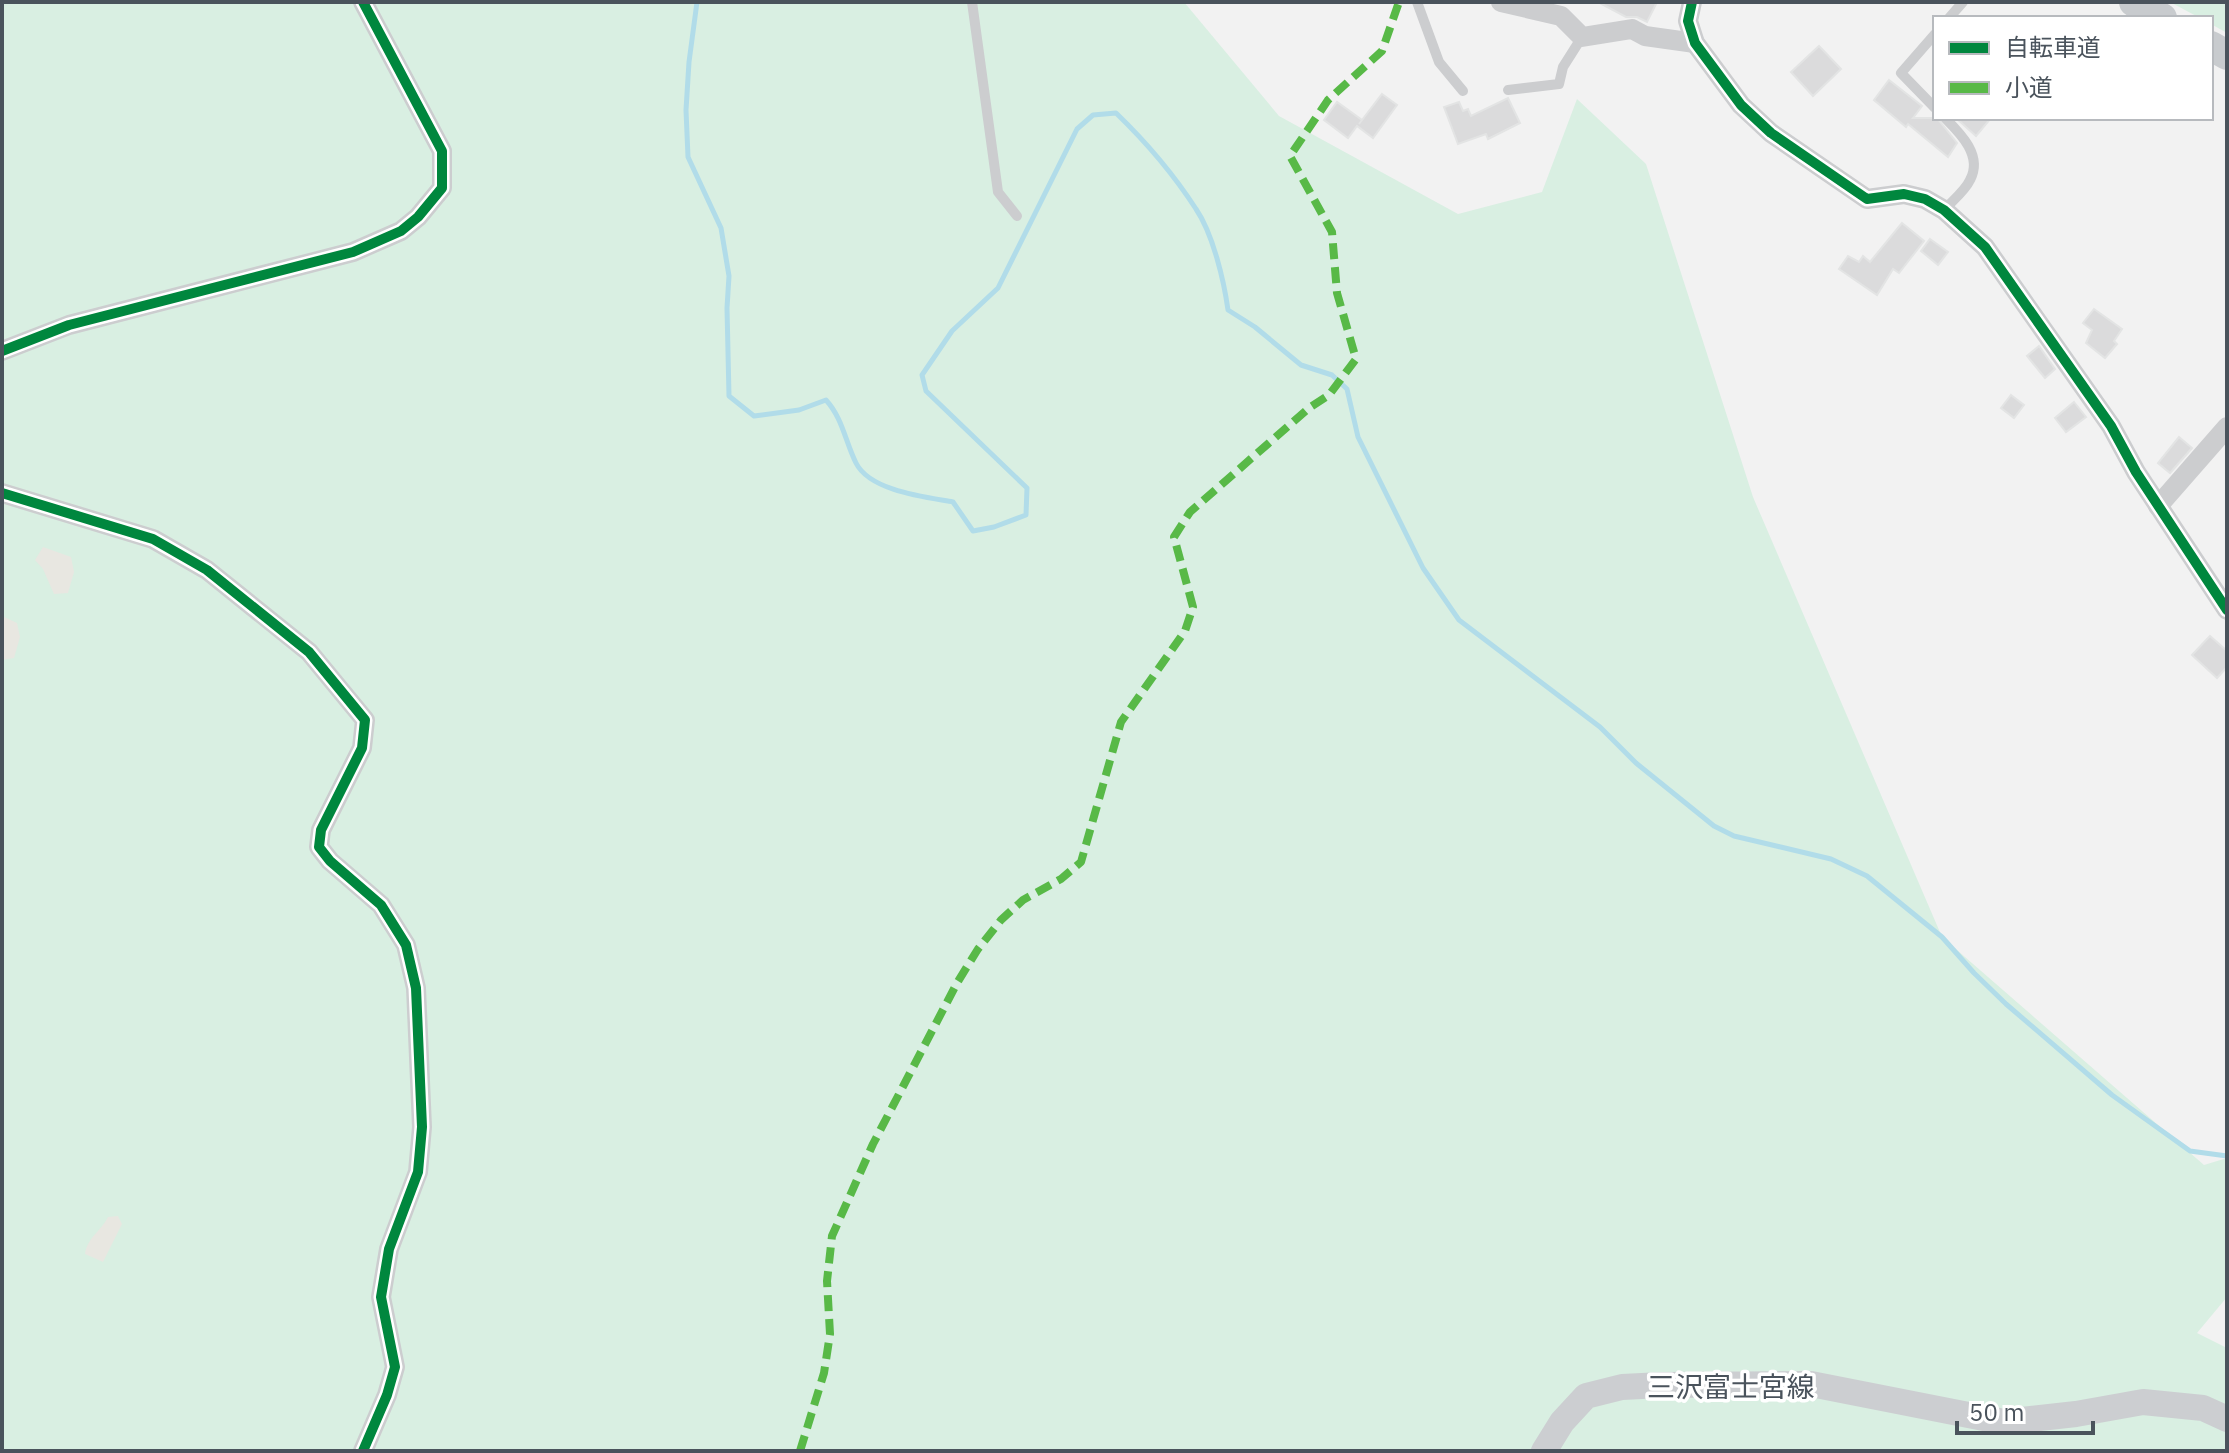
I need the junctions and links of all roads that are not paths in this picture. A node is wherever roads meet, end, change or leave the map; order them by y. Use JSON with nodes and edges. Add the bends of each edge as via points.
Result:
{"nodes":[{"id":1,"x":363,"y":2,"type":"edge"},
{"id":2,"x":972,"y":2,"type":"edge"},
{"id":3,"x":1417,"y":2,"type":"edge"},
{"id":4,"x":1501,"y":2,"type":"edge"},
{"id":5,"x":1692,"y":2,"type":"edge"},
{"id":6,"x":2134,"y":2,"type":"edge"},
{"id":7,"x":2158,"y":16,"type":"edge"},
{"id":8,"x":1933,"y":36,"type":"edge"},
{"id":9,"x":1582,"y":37,"type":"junction"},
{"id":10,"x":1695,"y":43,"type":"junction"},
{"id":11,"x":1508,"y":90,"type":"dead end"},
{"id":12,"x":1463,"y":91,"type":"dead end"},
{"id":13,"x":1933,"y":106,"type":"edge"},
{"id":14,"x":1947,"y":120,"type":"edge"},
{"id":15,"x":1944,"y":210,"type":"junction"},
{"id":16,"x":1017,"y":216,"type":"dead end"},
{"id":17,"x":2,"y":351,"type":"edge"},
{"id":18,"x":2227,"y":427,"type":"edge"},
{"id":19,"x":2,"y":493,"type":"edge"},
{"id":20,"x":2158,"y":506,"type":"junction"},
{"id":21,"x":2227,"y":610,"type":"edge"},
{"id":22,"x":2227,"y":1419,"type":"edge"},
{"id":23,"x":363,"y":1451,"type":"edge"},
{"id":24,"x":1544,"y":1451,"type":"edge"}],
"edges":[{"from":1,"to":17,"type":"street","via":[[442,151],[442,188],[418,217],[401,231],[353,252],[69,325]]},
{"from":2,"to":16,"type":"lane","via":[[998,192]]},
{"from":3,"to":12,"type":"lane","via":[[1439,62]]},
{"from":4,"to":9,"type":"street","via":[[1561,16]]},
{"from":5,"to":10,"type":"street","via":[[1688,21]]},
{"from":6,"to":7,"type":"main road"},
{"from":8,"to":13,"type":"lane","via":[[1901,73]]},
{"from":9,"to":10,"type":"street","via":[[1632,29],[1645,36]]},
{"from":9,"to":11,"type":"lane","via":[[1559,84]]},
{"from":10,"to":15,"type":"street","via":[[1761,124],[1867,199],[1904,194]]},
{"from":14,"to":15,"type":"lane","via":[[1966,139],[1975,166],[1970,181]]},
{"from":15,"to":20,"type":"street","via":[[1985,247],[2111,426]]},
{"from":18,"to":20,"type":"street"},
{"from":19,"to":23,"type":"street","via":[[153,539],[207,570],[309,652],[365,720],[362,748],[321,830],[319,847],[381,905],[406,945],[416,988],[422,1127],[418,1172],[389,1249],[381,1297],[395,1367]]},
{"from":20,"to":21,"type":"street"},
{"from":22,"to":24,"type":"main road","name":"三沢富士宮線","via":[[2203,1408],[2143,1402],[2004,1422],[1811,1384],[1649,1385],[1586,1396]]}]}
